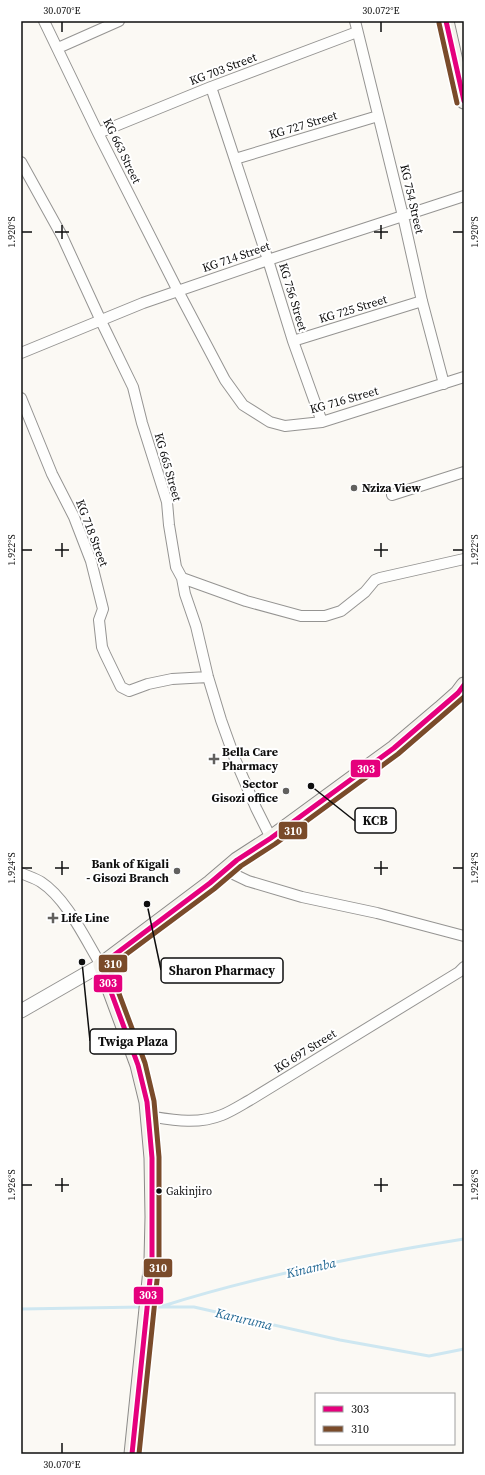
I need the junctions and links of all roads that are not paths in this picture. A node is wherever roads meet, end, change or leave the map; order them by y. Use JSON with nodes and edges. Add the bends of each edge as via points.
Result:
{"nodes":[{"id":1,"x":44,"y":21,"type":"edge"},
{"id":2,"x":119,"y":21,"type":"edge"},
{"id":3,"x":355,"y":21,"type":"edge"},
{"id":4,"x":446,"y":21,"type":"edge"},
{"id":5,"x":357,"y":32,"type":"junction"},
{"id":6,"x":58,"y":48,"type":"junction"},
{"id":7,"x":211,"y":87,"type":"junction"},
{"id":8,"x":464,"y":101,"type":"edge"},
{"id":9,"x":378,"y":116,"type":"junction"},
{"id":10,"x":98,"y":133,"type":"junction"},
{"id":11,"x":235,"y":159,"type":"junction"},
{"id":12,"x":21,"y":162,"type":"edge"},
{"id":13,"x":464,"y":196,"type":"edge"},
{"id":14,"x":403,"y":216,"type":"junction"},
{"id":15,"x":268,"y":260,"type":"junction"},
{"id":16,"x":178,"y":291,"type":"junction"},
{"id":17,"x":422,"y":301,"type":"junction"},
{"id":18,"x":101,"y":321,"type":"junction"},
{"id":19,"x":293,"y":341,"type":"junction"},
{"id":20,"x":21,"y":353,"type":"edge"},
{"id":21,"x":464,"y":377,"type":"edge"},
{"id":22,"x":444,"y":384,"type":"junction"},
{"id":23,"x":21,"y":398,"type":"edge"},
{"id":24,"x":322,"y":422,"type":"junction"},
{"id":25,"x":464,"y":472,"type":"edge"},
{"id":26,"x":392,"y":495,"type":"dead end"},
{"id":27,"x":464,"y":558,"type":"edge"},
{"id":28,"x":182,"y":578,"type":"junction"},
{"id":29,"x":208,"y":677,"type":"junction"},
{"id":30,"x":464,"y":685,"type":"edge"},
{"id":31,"x":271,"y":838,"type":"junction"},
{"id":32,"x":225,"y":870,"type":"junction"},
{"id":33,"x":21,"y":873,"type":"edge"},
{"id":34,"x":464,"y":936,"type":"edge"},
{"id":35,"x":102,"y":965,"type":"junction"},
{"id":36,"x":464,"y":967,"type":"edge"},
{"id":37,"x":21,"y":1011,"type":"edge"},
{"id":38,"x":148,"y":1116,"type":"junction"},
{"id":39,"x":132,"y":1454,"type":"edge"}],
"edges":[{"from":1,"to":6,"type":"street","name":"KG 663 Street"},
{"from":2,"to":6,"type":"street"},
{"from":3,"to":5,"type":"street","name":"KG 754 Street"},
{"from":4,"to":8,"type":"main road"},
{"from":5,"to":7,"type":"street","name":"KG 703 Street"},
{"from":5,"to":9,"type":"street","name":"KG 754 Street"},
{"from":6,"to":10,"type":"street","name":"KG 663 Street"},
{"from":7,"to":10,"type":"street","name":"KG 703 Street"},
{"from":7,"to":11,"type":"street","name":"KG 756 Street"},
{"from":9,"to":11,"type":"street","name":"KG 727 Street"},
{"from":9,"to":14,"type":"street","name":"KG 754 Street"},
{"from":10,"to":16,"type":"street","name":"KG 663 Street"},
{"from":11,"to":15,"type":"street","name":"KG 756 Street"},
{"from":12,"to":18,"type":"street","name":"KG 665 Street","via":[[59,230]]},
{"from":13,"to":14,"type":"street","name":"KG 714 Street"},
{"from":14,"to":15,"type":"street","name":"KG 714 Street"},
{"from":14,"to":17,"type":"street","name":"KG 754 Street"},
{"from":15,"to":16,"type":"street","name":"KG 714 Street"},
{"from":15,"to":19,"type":"street","name":"KG 756 Street"},
{"from":16,"to":18,"type":"street","name":"KG 714 Street"},
{"from":16,"to":24,"type":"street","name":"KG 716 Street","via":[[225,380],[243,405],[270,422],[285,426]]},
{"from":17,"to":19,"type":"street","name":"KG 725 Street"},
{"from":17,"to":22,"type":"street","name":"KG 754 Street"},
{"from":18,"to":20,"type":"street","name":"KG 714 Street"},
{"from":18,"to":28,"type":"street","name":"KG 665 Street","via":[[133,387],[166,502],[176,567]]},
{"from":19,"to":24,"type":"street","name":"KG 756 Street"},
{"from":21,"to":22,"type":"street","name":"KG 716 Street"},
{"from":22,"to":24,"type":"street","name":"KG 716 Street"},
{"from":23,"to":29,"type":"street","name":"KG 718 Street","via":[[91,560],[103,609],[99,620],[102,647],[121,687],[129,691],[172,679]]},
{"from":25,"to":26,"type":"street"},
{"from":27,"to":28,"type":"street","via":[[375,580],[365,592],[341,611],[325,616],[301,616],[246,601]]},
{"from":28,"to":29,"type":"street","name":"KG 665 Street"},
{"from":29,"to":31,"type":"street","name":"KG 665 Street","via":[[220,720],[235,759]]},
{"from":30,"to":31,"type":"main road","via":[[394,748]]},
{"from":31,"to":32,"type":"main road"},
{"from":32,"to":34,"type":"street","via":[[248,881],[302,897]]},
{"from":32,"to":35,"type":"main road"},
{"from":33,"to":35,"type":"street","via":[[40,881],[64,903]]},
{"from":35,"to":37,"type":"street"},
{"from":35,"to":38,"type":"main road","via":[[138,1065]]},
{"from":36,"to":38,"type":"street","name":"KG 697 Street","via":[[222,1115],[195,1122]]},
{"from":38,"to":39,"type":"main road","via":[[153,1179],[152,1260]]}]}
